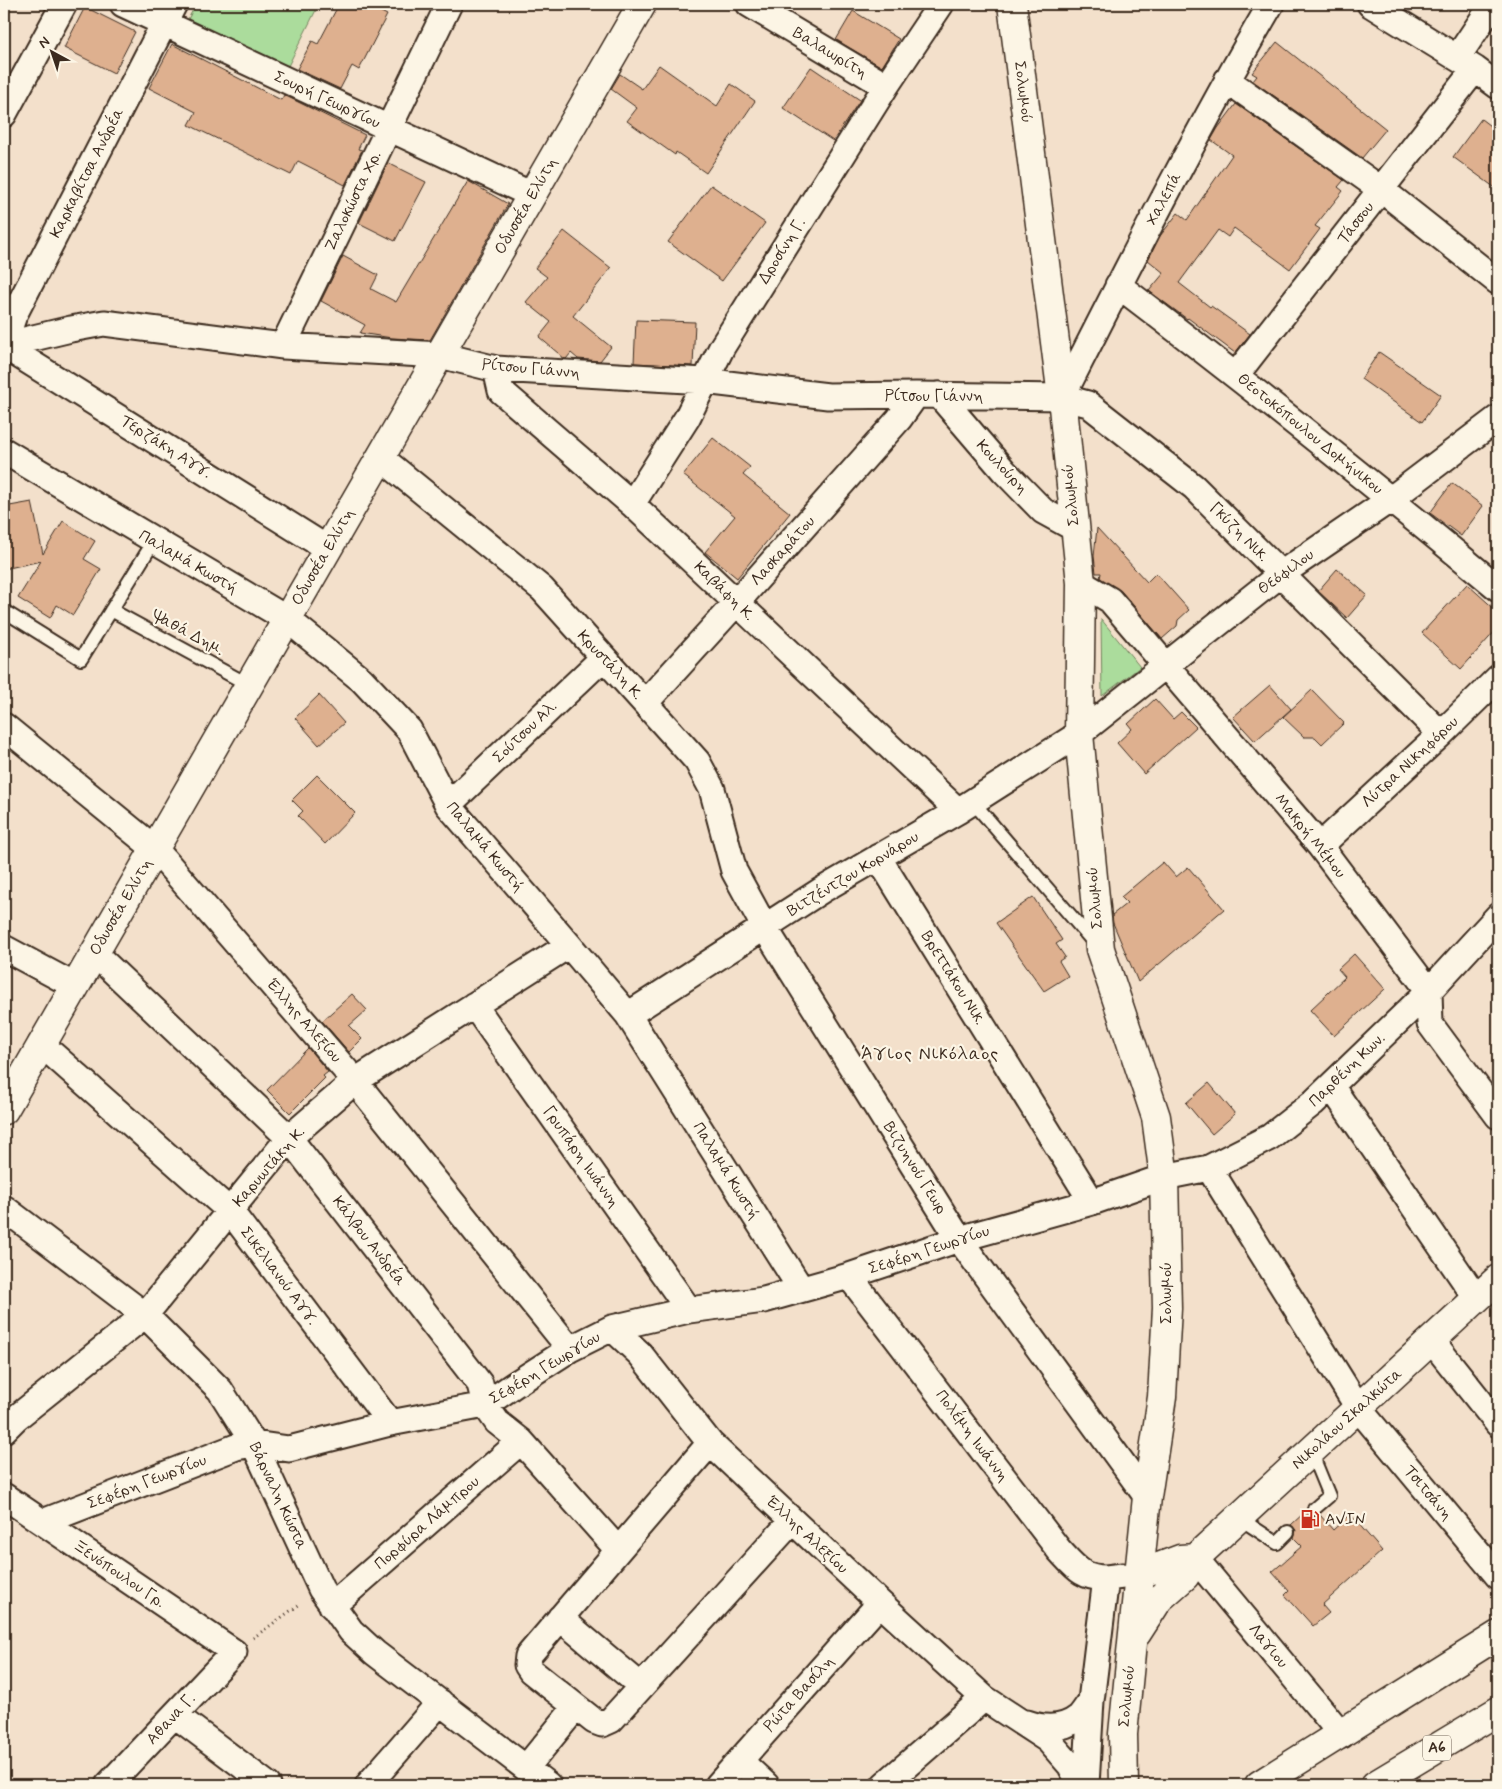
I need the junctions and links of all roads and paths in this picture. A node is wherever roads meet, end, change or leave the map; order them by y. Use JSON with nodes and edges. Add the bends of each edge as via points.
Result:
{"nodes":[{"id":1,"x":64,"y":4,"type":"edge"},
{"id":2,"x":123,"y":4,"type":"edge"},
{"id":3,"x":449,"y":4,"type":"edge"},
{"id":4,"x":642,"y":4,"type":"edge"},
{"id":5,"x":749,"y":4,"type":"edge"},
{"id":6,"x":941,"y":4,"type":"edge"},
{"id":7,"x":1012,"y":4,"type":"edge"},
{"id":8,"x":1271,"y":4,"type":"edge"},
{"id":9,"x":1370,"y":4,"type":"edge"},
{"id":10,"x":1493,"y":4,"type":"edge"},
{"id":11,"x":169,"y":13,"type":"edge"},
{"id":12,"x":1466,"y":64,"type":"junction"},
{"id":13,"x":1227,"y":80,"type":"junction"},
{"id":14,"x":886,"y":86,"type":"junction"},
{"id":15,"x":1498,"y":86,"type":"edge"},
{"id":16,"x":4,"y":114,"type":"edge"},
{"id":17,"x":388,"y":128,"type":"junction"},
{"id":18,"x":1382,"y":190,"type":"junction"},
{"id":19,"x":532,"y":194,"type":"junction"},
{"id":20,"x":1498,"y":282,"type":"edge"},
{"id":21,"x":1118,"y":285,"type":"junction"},
{"id":22,"x":4,"y":345,"type":"edge"},
{"id":23,"x":283,"y":346,"type":"junction"},
{"id":24,"x":440,"y":355,"type":"junction"},
{"id":25,"x":496,"y":369,"type":"junction"},
{"id":26,"x":1236,"y":375,"type":"junction"},
{"id":27,"x":704,"y":381,"type":"junction"},
{"id":28,"x":928,"y":395,"type":"junction"},
{"id":29,"x":1062,"y":397,"type":"junction"},
{"id":30,"x":1498,"y":418,"type":"edge"},
{"id":31,"x":4,"y":451,"type":"edge"},
{"id":32,"x":380,"y":457,"type":"junction"},
{"id":33,"x":1391,"y":499,"type":"junction"},
{"id":34,"x":632,"y":504,"type":"junction"},
{"id":35,"x":1074,"y":528,"type":"junction"},
{"id":36,"x":154,"y":542,"type":"junction"},
{"id":37,"x":328,"y":548,"type":"junction"},
{"id":38,"x":1281,"y":574,"type":"junction"},
{"id":39,"x":1081,"y":583,"type":"junction"},
{"id":40,"x":1498,"y":588,"type":"edge"},
{"id":41,"x":736,"y":603,"type":"junction"},
{"id":42,"x":111,"y":610,"type":"junction"},
{"id":43,"x":4,"y":611,"type":"edge"},
{"id":44,"x":287,"y":619,"type":"junction"},
{"id":45,"x":603,"y":658,"type":"junction"},
{"id":46,"x":1166,"y":666,"type":"junction"},
{"id":47,"x":1498,"y":678,"type":"edge"},
{"id":48,"x":249,"y":685,"type":"junction"},
{"id":49,"x":645,"y":703,"type":"junction"},
{"id":50,"x":4,"y":726,"type":"edge"},
{"id":51,"x":1079,"y":734,"type":"junction"},
{"id":52,"x":1441,"y":734,"type":"junction"},
{"id":53,"x":448,"y":805,"type":"junction"},
{"id":54,"x":966,"y":806,"type":"junction"},
{"id":55,"x":1320,"y":846,"type":"junction"},
{"id":56,"x":155,"y":849,"type":"junction"},
{"id":57,"x":878,"y":857,"type":"junction"},
{"id":58,"x":1498,"y":916,"type":"edge"},
{"id":59,"x":765,"y":928,"type":"junction"},
{"id":60,"x":569,"y":945,"type":"junction"},
{"id":61,"x":4,"y":948,"type":"edge"},
{"id":62,"x":1100,"y":949,"type":"junction"},
{"id":63,"x":94,"y":954,"type":"junction"},
{"id":64,"x":75,"y":986,"type":"junction"},
{"id":65,"x":1429,"y":991,"type":"junction"},
{"id":66,"x":474,"y":1005,"type":"junction"},
{"id":67,"x":628,"y":1015,"type":"junction"},
{"id":68,"x":42,"y":1044,"type":"junction"},
{"id":69,"x":355,"y":1080,"type":"junction"},
{"id":70,"x":1331,"y":1086,"type":"junction"},
{"id":71,"x":4,"y":1110,"type":"edge"},
{"id":72,"x":1498,"y":1116,"type":"edge"},
{"id":73,"x":289,"y":1138,"type":"junction"},
{"id":74,"x":1209,"y":1168,"type":"junction"},
{"id":75,"x":1164,"y":1177,"type":"junction"},
{"id":76,"x":1092,"y":1202,"type":"junction"},
{"id":77,"x":4,"y":1208,"type":"edge"},
{"id":78,"x":231,"y":1212,"type":"junction"},
{"id":79,"x":959,"y":1239,"type":"junction"},
{"id":80,"x":849,"y":1276,"type":"junction"},
{"id":81,"x":1498,"y":1279,"type":"edge"},
{"id":82,"x":801,"y":1289,"type":"junction"},
{"id":83,"x":1477,"y":1299,"type":"junction"},
{"id":84,"x":689,"y":1310,"type":"junction"},
{"id":85,"x":146,"y":1315,"type":"junction"},
{"id":86,"x":612,"y":1328,"type":"junction"},
{"id":87,"x":1432,"y":1341,"type":"junction"},
{"id":88,"x":570,"y":1349,"type":"junction"},
{"id":89,"x":485,"y":1405,"type":"junction"},
{"id":90,"x":1359,"y":1409,"type":"junction"},
{"id":91,"x":390,"y":1423,"type":"junction"},
{"id":92,"x":1498,"y":1424,"type":"edge"},
{"id":93,"x":4,"y":1430,"type":"edge"},
{"id":94,"x":521,"y":1441,"type":"junction"},
{"id":95,"x":710,"y":1443,"type":"junction"},
{"id":96,"x":254,"y":1444,"type":"junction"},
{"id":97,"x":1311,"y":1452,"type":"junction"},
{"id":98,"x":4,"y":1496,"type":"edge"},
{"id":99,"x":1147,"y":1497,"type":"junction"},
{"id":100,"x":1314,"y":1509,"type":"dead end"},
{"id":101,"x":1239,"y":1518,"type":"junction"},
{"id":102,"x":792,"y":1521,"type":"junction"},
{"id":103,"x":43,"y":1522,"type":"junction"},
{"id":104,"x":1288,"y":1532,"type":"dead end"},
{"id":105,"x":618,"y":1550,"type":"junction"},
{"id":106,"x":1195,"y":1558,"type":"junction"},
{"id":107,"x":1140,"y":1574,"type":"junction"},
{"id":108,"x":1498,"y":1576,"type":"edge"},
{"id":109,"x":1106,"y":1578,"type":"junction"},
{"id":110,"x":326,"y":1597,"type":"junction"},
{"id":111,"x":880,"y":1603,"type":"junction"},
{"id":112,"x":560,"y":1618,"type":"junction"},
{"id":113,"x":1498,"y":1635,"type":"edge"},
{"id":114,"x":1132,"y":1644,"type":"junction"},
{"id":115,"x":234,"y":1652,"type":"junction"},
{"id":116,"x":641,"y":1686,"type":"junction"},
{"id":117,"x":984,"y":1698,"type":"junction"},
{"id":118,"x":1091,"y":1701,"type":"junction"},
{"id":119,"x":440,"y":1702,"type":"junction"},
{"id":120,"x":576,"y":1708,"type":"junction"},
{"id":121,"x":1498,"y":1711,"type":"edge"},
{"id":122,"x":174,"y":1715,"type":"junction"},
{"id":123,"x":1022,"y":1721,"type":"junction"},
{"id":124,"x":1342,"y":1735,"type":"junction"},
{"id":125,"x":740,"y":1761,"type":"junction"},
{"id":126,"x":526,"y":1768,"type":"junction"},
{"id":127,"x":108,"y":1785,"type":"edge"},
{"id":128,"x":268,"y":1785,"type":"edge"},
{"id":129,"x":368,"y":1785,"type":"edge"},
{"id":130,"x":548,"y":1785,"type":"edge"},
{"id":131,"x":718,"y":1785,"type":"edge"},
{"id":132,"x":766,"y":1785,"type":"edge"},
{"id":133,"x":884,"y":1785,"type":"edge"},
{"id":134,"x":1081,"y":1785,"type":"edge"},
{"id":135,"x":1086,"y":1785,"type":"edge"},
{"id":136,"x":1124,"y":1785,"type":"edge"},
{"id":137,"x":1259,"y":1785,"type":"edge"},
{"id":138,"x":1375,"y":1785,"type":"edge"}],
"edges":[{"from":1,"to":16,"type":"street"},
{"from":2,"to":11,"type":"street","name":"Σουρή Γεωργίου"},
{"from":3,"to":17,"type":"street","name":"Ζαλοκώστα Χρ."},
{"from":4,"to":19,"type":"main road","name":"Οδυσσέα Ελύτη"},
{"from":5,"to":14,"type":"street","name":"Βαλαωρίτη"},
{"from":6,"to":14,"type":"street","name":"Δροσίνη Γ."},
{"from":7,"to":29,"type":"main road","name":"Σολωμού"},
{"from":8,"to":13,"type":"street","name":"Χαλεπά"},
{"from":9,"to":12,"type":"street"},
{"from":10,"to":12,"type":"street","name":"Τάσσου"},
{"from":11,"to":17,"type":"street","name":"Σουρή Γεωργίου"},
{"from":11,"to":22,"type":"street","name":"Καρκαβίτσα Ανδρέα","via":[[14,315]]},
{"from":12,"to":15,"type":"street"},
{"from":12,"to":18,"type":"street","name":"Τάσσου"},
{"from":13,"to":18,"type":"street"},
{"from":13,"to":21,"type":"street","name":"Χαλεπά"},
{"from":14,"to":27,"type":"street","name":"Δροσίνη Γ.","via":[[722,347]]},
{"from":17,"to":19,"type":"street","name":"Σουρή Γεωργίου"},
{"from":17,"to":23,"type":"street","name":"Ζαλοκώστα Χρ."},
{"from":18,"to":20,"type":"street"},
{"from":18,"to":26,"type":"street","name":"Τάσσου"},
{"from":19,"to":24,"type":"main road","name":"Οδυσσέα Ελύτη"},
{"from":21,"to":26,"type":"street","name":"Θεοτοκόπουλου Δομήνικου"},
{"from":21,"to":29,"type":"street","name":"Χαλεπά"},
{"from":22,"to":23,"type":"street","name":"Ρίτσου Γιάννη","via":[[104,323]]},
{"from":22,"to":37,"type":"street","name":"Τερζάκη Αγγ."},
{"from":23,"to":24,"type":"street","name":"Ρίτσου Γιάννη"},
{"from":24,"to":25,"type":"street","name":"Ρίτσου Γιάννη"},
{"from":24,"to":32,"type":"main road","name":"Οδυσσέα Ελύτη"},
{"from":25,"to":27,"type":"street","name":"Ρίτσου Γιάννη"},
{"from":25,"to":34,"type":"street","name":"Καβάφη Κ.","via":[[501,391]]},
{"from":26,"to":33,"type":"street","name":"Θεοτοκόπουλου Δομήνικου"},
{"from":27,"to":28,"type":"street","name":"Ρίτσου Γιάννη","via":[[828,396]]},
{"from":27,"to":34,"type":"street","name":"Δροσίνη Γ.","via":[[687,418]]},
{"from":28,"to":29,"type":"street","name":"Ρίτσου Γιάννη"},
{"from":28,"to":35,"type":"street","name":"Κουλούρη","via":[[1044,511]]},
{"from":28,"to":41,"type":"street","name":"Λασκαράτου","via":[[900,419]]},
{"from":29,"to":35,"type":"main road","name":"Σολωμού"},
{"from":29,"to":38,"type":"street","name":"Γκύζη Νικ.","via":[[1088,404],[1194,487]]},
{"from":30,"to":33,"type":"street","name":"Θεόφιλου"},
{"from":31,"to":36,"type":"street","name":"Παλαμά Κωστή"},
{"from":32,"to":37,"type":"main road","name":"Οδυσσέα Ελύτη"},
{"from":32,"to":45,"type":"street","name":"Κρυστάλη Κ.","via":[[542,589]]},
{"from":33,"to":38,"type":"street","name":"Θεόφιλου"},
{"from":33,"to":40,"type":"street","name":"Θεοτοκόπουλου Δομήνικου"},
{"from":34,"to":41,"type":"street","name":"Καβάφη Κ."},
{"from":35,"to":39,"type":"main road","name":"Σολωμού"},
{"from":36,"to":42,"type":"lane"},
{"from":36,"to":44,"type":"street","name":"Παλαμά Κωστή"},
{"from":37,"to":44,"type":"main road","name":"Οδυσσέα Ελύτη"},
{"from":38,"to":46,"type":"street","name":"Θεόφιλου"},
{"from":38,"to":52,"type":"street","name":"Γκύζη Νικ."},
{"from":39,"to":46,"type":"street","name":"Μακρή Μέμου","via":[[1110,600]]},
{"from":39,"to":51,"type":"main road","name":"Σολωμού"},
{"from":41,"to":49,"type":"street","name":"Λασκαράτου"},
{"from":41,"to":54,"type":"street","name":"Καβάφη Κ."},
{"from":42,"to":43,"type":"lane","via":[[80,659]]},
{"from":42,"to":48,"type":"lane","name":"Ψαθά Δημ."},
{"from":44,"to":48,"type":"main road","name":"Οδυσσέα Ελύτη"},
{"from":44,"to":53,"type":"street","name":"Παλαμά Κωστή","via":[[362,680],[410,730]]},
{"from":45,"to":49,"type":"street","name":"Κρυστάλη Κ."},
{"from":45,"to":53,"type":"street","name":"Σούτσου Αλ."},
{"from":46,"to":51,"type":"street","name":"Θεόφιλου"},
{"from":46,"to":55,"type":"street","name":"Μακρή Μέμου"},
{"from":47,"to":52,"type":"street","name":"Λύτρα Νικηφόρου"},
{"from":48,"to":56,"type":"main road","name":"Οδυσσέα Ελύτη"},
{"from":49,"to":59,"type":"street","name":"Κρυστάλη Κ.","via":[[697,761],[712,789],[734,871]]},
{"from":50,"to":56,"type":"street","name":"Έλλης Αλεξίου"},
{"from":51,"to":54,"type":"street","name":"Βιτζέντζου Κορνάρου"},
{"from":51,"to":62,"type":"main road","name":"Σολωμού"},
{"from":52,"to":55,"type":"street","name":"Λύτρα Νικηφόρου"},
{"from":53,"to":60,"type":"street","name":"Παλαμά Κωστή"},
{"from":54,"to":57,"type":"street","name":"Βιτζέντζου Κορνάρου"},
{"from":54,"to":62,"type":"lane"},
{"from":55,"to":65,"type":"street","name":"Μακρή Μέμου"},
{"from":56,"to":63,"type":"main road","name":"Οδυσσέα Ελύτη"},
{"from":56,"to":69,"type":"street","name":"Έλλης Αλεξίου"},
{"from":57,"to":59,"type":"street","name":"Βιτζέντζου Κορνάρου"},
{"from":57,"to":76,"type":"street","name":"Βρεττάκου Νικ."},
{"from":58,"to":65,"type":"street","name":"Παρθένη Κων."},
{"from":59,"to":67,"type":"street","name":"Βιτζέντζου Κορνάρου"},
{"from":59,"to":79,"type":"street","name":"Βιζυηνού Γεωρ"},
{"from":60,"to":66,"type":"street","name":"Καρυωτάκη Κ."},
{"from":60,"to":67,"type":"street","name":"Παλαμά Κωστή"},
{"from":61,"to":64,"type":"street"},
{"from":62,"to":75,"type":"main road","name":"Σολωμού","via":[[1156,1117]]},
{"from":63,"to":64,"type":"main road","name":"Οδυσσέα Ελύτη"},
{"from":63,"to":73,"type":"street","name":"Κάλβου Ανδρέα"},
{"from":64,"to":68,"type":"main road","name":"Οδυσσέα Ελύτη"},
{"from":65,"to":70,"type":"street","name":"Παρθένη Κων."},
{"from":65,"to":72,"type":"street","via":[[1430,1024]]},
{"from":66,"to":69,"type":"street","name":"Καρυωτάκη Κ."},
{"from":66,"to":84,"type":"street","name":"Γρυπάρη Ιωάννη"},
{"from":67,"to":82,"type":"street","name":"Παλαμά Κωστή"},
{"from":68,"to":71,"type":"main road","name":"Οδυσσέα Ελύτη"},
{"from":68,"to":78,"type":"street","name":"Σικελιανού Αγγ."},
{"from":69,"to":73,"type":"street","name":"Καρυωτάκη Κ."},
{"from":69,"to":88,"type":"street","name":"Έλλης Αλεξίου"},
{"from":70,"to":74,"type":"street","name":"Παρθένη Κων.","via":[[1270,1137]]},
{"from":70,"to":83,"type":"street"},
{"from":73,"to":78,"type":"street","name":"Καρυωτάκη Κ."},
{"from":73,"to":89,"type":"street","name":"Κάλβου Ανδρέα","via":[[480,1384]]},
{"from":74,"to":75,"type":"street","name":"Παρθένη Κων."},
{"from":74,"to":90,"type":"street","name":"Τσιτσάνη"},
{"from":75,"to":76,"type":"street","name":"Σεφέρη Γεωργίου"},
{"from":75,"to":99,"type":"main road","name":"Σολωμού","via":[[1167,1308],[1162,1397]]},
{"from":76,"to":79,"type":"street","name":"Σεφέρη Γεωργίου"},
{"from":77,"to":85,"type":"street","name":"Βάρναλη Κώστα"},
{"from":78,"to":85,"type":"street","name":"Καρυωτάκη Κ."},
{"from":78,"to":91,"type":"street","name":"Σικελιανού Αγγ."},
{"from":79,"to":80,"type":"street","name":"Σεφέρη Γεωργίου"},
{"from":79,"to":99,"type":"street","name":"Βιζυηνού Γεωρ"},
{"from":80,"to":82,"type":"street","name":"Σεφέρη Γεωργίου"},
{"from":80,"to":109,"type":"street","name":"Πολέμη Ιωάννη","via":[[1059,1550],[1092,1578]]},
{"from":81,"to":83,"type":"main road","name":"Νικολάου Σκαλκώτα"},
{"from":82,"to":84,"type":"street","name":"Σεφέρη Γεωργίου","via":[[764,1300]]},
{"from":83,"to":87,"type":"main road","name":"Νικολάου Σκαλκώτα"},
{"from":84,"to":86,"type":"street","name":"Σεφέρη Γεωργίου"},
{"from":85,"to":93,"type":"street","name":"Καρυωτάκη Κ."},
{"from":85,"to":96,"type":"street","name":"Βάρναλη Κώστα","via":[[220,1390]]},
{"from":86,"to":88,"type":"street","name":"Σεφέρη Γεωργίου"},
{"from":86,"to":95,"type":"street","name":"Έλλης Αλεξίου","via":[[640,1354]]},
{"from":87,"to":90,"type":"main road","name":"Νικολάου Σκαλκώτα"},
{"from":87,"to":92,"type":"street"},
{"from":88,"to":89,"type":"street","name":"Σεφέρη Γεωργίου"},
{"from":89,"to":91,"type":"street","name":"Σεφέρη Γεωργίου"},
{"from":89,"to":94,"type":"street","name":"Κάλβου Ανδρέα","via":[[497,1422]]},
{"from":90,"to":97,"type":"main road","name":"Νικολάου Σκαλκώτα"},
{"from":90,"to":108,"type":"street","name":"Τσιτσάνη"},
{"from":91,"to":96,"type":"street","name":"Σεφέρη Γεωργίου","via":[[289,1449]]},
{"from":94,"to":105,"type":"street","name":"Κάλβου Ανδρέα"},
{"from":94,"to":110,"type":"street","name":"Πορφύρα Λάμπρου"},
{"from":95,"to":102,"type":"street","name":"Έλλης Αλεξίου"},
{"from":95,"to":105,"type":"street"},
{"from":96,"to":103,"type":"street","name":"Σεφέρη Γεωργίου","via":[[236,1447]]},
{"from":96,"to":110,"type":"street","name":"Βάρναλη Κώστα"},
{"from":97,"to":100,"type":"lane","via":[[1329,1496]]},
{"from":97,"to":101,"type":"main road","name":"Νικολάου Σκαλκώτα"},
{"from":98,"to":103,"type":"street","name":"Ξενόπουλου Γρ."},
{"from":99,"to":107,"type":"main road","name":"Σολωμού"},
{"from":101,"to":104,"type":"lane","via":[[1277,1543]]},
{"from":101,"to":106,"type":"main road","name":"Νικολάου Σκαλκώτα"},
{"from":102,"to":111,"type":"street","name":"Έλλης Αλεξίου"},
{"from":102,"to":116,"type":"street"},
{"from":103,"to":115,"type":"street","name":"Ξενόπουλου Γρ."},
{"from":105,"to":112,"type":"street"},
{"from":106,"to":107,"type":"main road","via":[[1180,1559]]},
{"from":106,"to":114,"type":"main road","name":"Νικολάου Σκαλκώτα","via":[[1185,1576],[1159,1599]]},
{"from":106,"to":124,"type":"street","name":"Λαγιου"},
{"from":107,"to":109,"type":"street"},
{"from":107,"to":114,"type":"main road","name":"Σολωμού"},
{"from":109,"to":118,"type":"street"},
{"from":110,"to":115,"type":"path"},
{"from":110,"to":119,"type":"street","name":"Βάρναλη Κώστα","via":[[351,1631]]},
{"from":111,"to":117,"type":"street","name":"Έλλης Αλεξίου"},
{"from":111,"to":125,"type":"street","name":"Ρώτα Βασίλη"},
{"from":112,"to":116,"type":"street"},
{"from":112,"to":120,"type":"street","via":[[528,1656],[527,1664],[531,1671]]},
{"from":113,"to":124,"type":"main road"},
{"from":114,"to":136,"type":"main road","name":"Σολωμού","via":[[1123,1734]]},
{"from":115,"to":122,"type":"street","name":"Αθανα Γ."},
{"from":116,"to":120,"type":"street","via":[[611,1720],[602,1724]]},
{"from":117,"to":123,"type":"street","name":"Έλλης Αλεξίου"},
{"from":117,"to":133,"type":"street"},
{"from":118,"to":123,"type":"street","name":"Έλλης Αλεξίου","via":[[1078,1717],[1061,1726],[1041,1728]]},
{"from":118,"to":135,"type":"street"},
{"from":119,"to":126,"type":"street","name":"Βάρναλη Κώστα"},
{"from":119,"to":129,"type":"street"},
{"from":120,"to":126,"type":"street"},
{"from":121,"to":138,"type":"main road","number":"Α6"},
{"from":122,"to":127,"type":"street","name":"Αθανα Γ."},
{"from":122,"to":128,"type":"street"},
{"from":123,"to":134,"type":"street","name":"Έλλης Αλεξίου","via":[[1048,1740],[1070,1764]]},
{"from":124,"to":137,"type":"main road"},
{"from":125,"to":131,"type":"street","name":"Ρώτα Βασίλη"},
{"from":125,"to":132,"type":"street"},
{"from":126,"to":130,"type":"street","name":"Βάρναλη Κώστα"}]}
